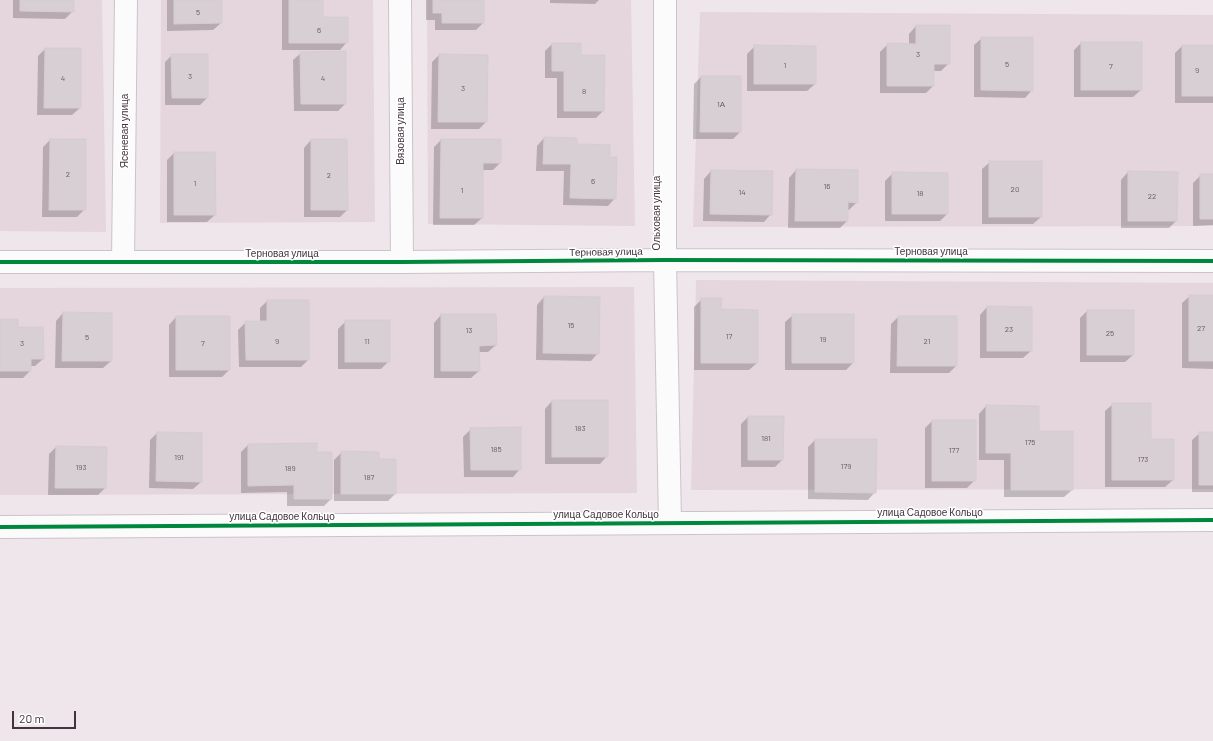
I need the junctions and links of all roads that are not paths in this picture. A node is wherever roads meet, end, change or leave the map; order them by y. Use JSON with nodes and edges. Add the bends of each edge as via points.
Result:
{"nodes":[{"id":1,"x":126,"y":0,"type":"edge"},
{"id":2,"x":400,"y":0,"type":"edge"},
{"id":3,"x":665,"y":0,"type":"edge"},
{"id":4,"x":665,"y":260,"type":"junction"},
{"id":5,"x":1213,"y":261,"type":"edge"},
{"id":6,"x":0,"y":262,"type":"edge"},
{"id":7,"x":124,"y":262,"type":"junction"},
{"id":8,"x":402,"y":262,"type":"junction"},
{"id":9,"x":1213,"y":520,"type":"edge"},
{"id":10,"x":670,"y":522,"type":"junction"},
{"id":11,"x":0,"y":527,"type":"edge"}],
"edges":[{"from":1,"to":7,"type":"street","name":"Ясеневая улица"},
{"from":2,"to":8,"type":"street","name":"Вязовая улица"},
{"from":3,"to":4,"type":"street","name":"Ольховая улица"},
{"from":4,"to":5,"type":"street","name":"Терновая улица"},
{"from":4,"to":8,"type":"street","name":"Терновая улица"},
{"from":4,"to":10,"type":"street","name":"Ольховая улица"},
{"from":6,"to":7,"type":"street","name":"Терновая улица"},
{"from":7,"to":8,"type":"street","name":"Терновая улица"},
{"from":9,"to":10,"type":"street","name":"улица Садовое Кольцо"},
{"from":10,"to":11,"type":"street","name":"улица Садовое Кольцо"}]}
